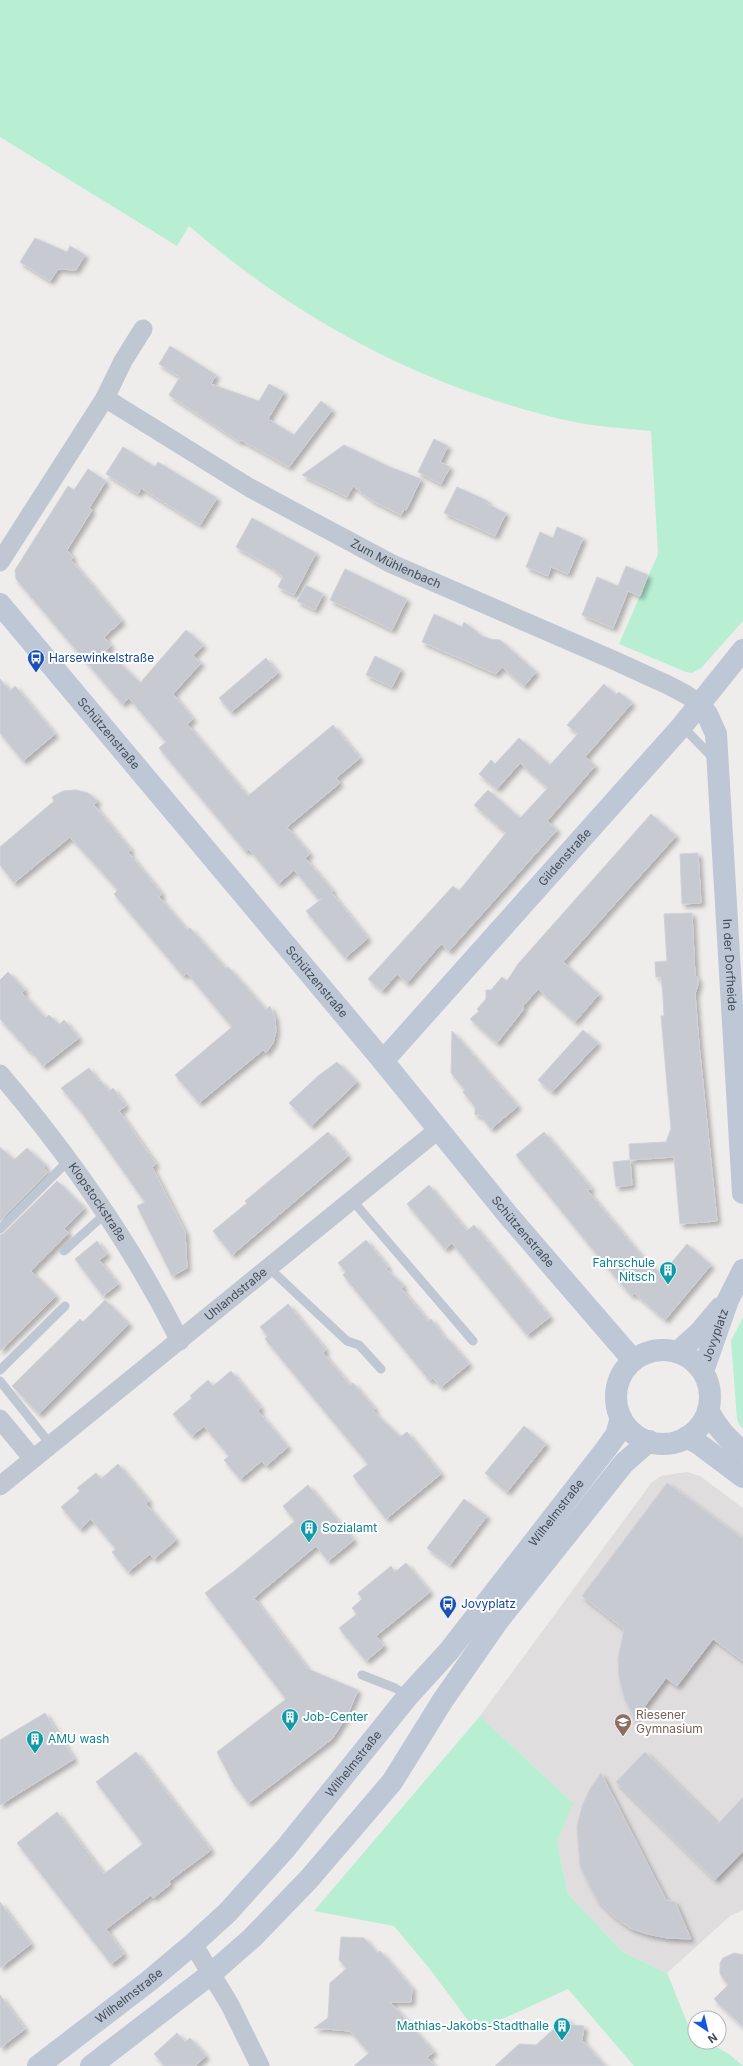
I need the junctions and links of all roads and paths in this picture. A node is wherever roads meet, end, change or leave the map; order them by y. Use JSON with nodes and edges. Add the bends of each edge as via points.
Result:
{"nodes":[{"id":1,"x":143,"y":329,"type":"dead end"},
{"id":2,"x":106,"y":398,"type":"junction"},
{"id":3,"x":0,"y":562,"type":"edge"},
{"id":4,"x":0,"y":604,"type":"edge"},
{"id":5,"x":743,"y":650,"type":"edge"},
{"id":6,"x":699,"y":704,"type":"junction"},
{"id":7,"x":682,"y":726,"type":"junction"},
{"id":8,"x":717,"y":762,"type":"junction"},
{"id":9,"x":383,"y":1061,"type":"junction"},
{"id":10,"x":0,"y":1074,"type":"edge"},
{"id":11,"x":740,"y":1121,"type":"edge"},
{"id":12,"x":439,"y":1129,"type":"junction"},
{"id":13,"x":69,"y":1160,"type":"junction"},
{"id":14,"x":743,"y":1193,"type":"edge"},
{"id":15,"x":352,"y":1200,"type":"junction"},
{"id":16,"x":105,"y":1214,"type":"junction"},
{"id":17,"x":0,"y":1229,"type":"edge"},
{"id":18,"x":64,"y":1251,"type":"dead end"},
{"id":19,"x":269,"y":1268,"type":"junction"},
{"id":20,"x":743,"y":1270,"type":"edge"},
{"id":21,"x":728,"y":1300,"type":"junction"},
{"id":22,"x":65,"y":1306,"type":"dead end"},
{"id":23,"x":180,"y":1341,"type":"junction"},
{"id":24,"x":473,"y":1341,"type":"dead end"},
{"id":25,"x":678,"y":1352,"type":"junction"},
{"id":26,"x":633,"y":1360,"type":"junction"},
{"id":27,"x":381,"y":1369,"type":"dead end"},
{"id":28,"x":0,"y":1370,"type":"edge"},
{"id":29,"x":703,"y":1371,"type":"junction"},
{"id":30,"x":0,"y":1381,"type":"edge"},
{"id":31,"x":708,"y":1410,"type":"junction"},
{"id":32,"x":621,"y":1418,"type":"junction"},
{"id":33,"x":0,"y":1419,"type":"edge"},
{"id":34,"x":687,"y":1437,"type":"junction"},
{"id":35,"x":649,"y":1442,"type":"junction"},
{"id":36,"x":50,"y":1445,"type":"junction"},
{"id":37,"x":743,"y":1452,"type":"edge"},
{"id":38,"x":33,"y":1459,"type":"junction"},
{"id":39,"x":743,"y":1477,"type":"edge"},
{"id":40,"x":0,"y":1486,"type":"edge"},
{"id":41,"x":362,"y":1675,"type":"dead end"},
{"id":42,"x":408,"y":1696,"type":"junction"},
{"id":43,"x":193,"y":1944,"type":"junction"},
{"id":44,"x":212,"y":1973,"type":"junction"},
{"id":45,"x":38,"y":2066,"type":"edge"},
{"id":46,"x":90,"y":2066,"type":"edge"},
{"id":47,"x":260,"y":2066,"type":"edge"}],
"edges":[{"from":1,"to":2,"type":"street","via":[[123,361]]},
{"from":2,"to":3,"type":"street"},
{"from":2,"to":6,"type":"street","name":"Zum Mühlenbach","via":[[250,488],[392,564],[611,659],[668,685]]},
{"from":4,"to":9,"type":"main road","name":"Schützenstraße"},
{"from":5,"to":6,"type":"main road","name":"Gildenstraße"},
{"from":6,"to":7,"type":"main road","name":"Gildenstraße"},
{"from":6,"to":8,"type":"main road","name":"In der Dorfheide","via":[[707,714],[716,734]]},
{"from":7,"to":8,"type":"lane"},
{"from":7,"to":9,"type":"main road","name":"Gildenstraße"},
{"from":8,"to":11,"type":"main road","name":"In der Dorfheide"},
{"from":9,"to":12,"type":"main road","name":"Schützenstraße"},
{"from":10,"to":13,"type":"street","name":"Klopstockstraße"},
{"from":11,"to":14,"type":"main road","name":"In der Dorfheide"},
{"from":12,"to":15,"type":"street","name":"Uhlandstraße"},
{"from":12,"to":26,"type":"main road","name":"Schützenstraße","via":[[508,1215]]},
{"from":13,"to":16,"type":"street","name":"Klopstockstraße"},
{"from":13,"to":17,"type":"lane"},
{"from":15,"to":19,"type":"street","name":"Uhlandstraße"},
{"from":15,"to":24,"type":"lane"},
{"from":16,"to":18,"type":"lane"},
{"from":16,"to":23,"type":"street","name":"Klopstockstraße","via":[[158,1297]]},
{"from":19,"to":23,"type":"street","name":"Uhlandstraße"},
{"from":19,"to":27,"type":"lane","via":[[347,1341],[359,1346]]},
{"from":20,"to":21,"type":"main road","name":"Jovyplatz"},
{"from":21,"to":25,"type":"main road","name":"Jovyplatz"},
{"from":21,"to":29,"type":"main road","name":"Jovyplatz"},
{"from":22,"to":28,"type":"lane"},
{"from":23,"to":36,"type":"street","name":"Uhlandstraße"},
{"from":25,"to":26,"type":"main road","via":[[652,1351]]},
{"from":25,"to":29,"type":"main road","via":[[692,1359]]},
{"from":26,"to":32,"type":"main road","via":[[622,1374],[616,1391]]},
{"from":29,"to":31,"type":"main road","via":[[710,1394]]},
{"from":30,"to":36,"type":"lane"},
{"from":31,"to":34,"type":"main road","via":[[701,1424]]},
{"from":31,"to":37,"type":"main road","via":[[715,1425],[725,1437]]},
{"from":32,"to":35,"type":"main road","via":[[634,1433]]},
{"from":32,"to":42,"type":"main road","name":"Wilhelmstraße","via":[[616,1435],[606,1449],[449,1651]]},
{"from":33,"to":38,"type":"street"},
{"from":34,"to":35,"type":"main road","via":[[675,1442]]},
{"from":34,"to":39,"type":"main road"},
{"from":35,"to":44,"type":"main road","name":"Wilhelmstraße","via":[[624,1463],[498,1622],[443,1700],[392,1782],[309,1879],[252,1938]]},
{"from":36,"to":38,"type":"street","name":"Uhlandstraße"},
{"from":38,"to":40,"type":"street","name":"Uhlandstraße"},
{"from":41,"to":42,"type":"lane"},
{"from":42,"to":43,"type":"main road","name":"Wilhelmstraße","via":[[285,1850],[227,1913]]},
{"from":43,"to":44,"type":"street"},
{"from":43,"to":45,"type":"main road","name":"Wilhelmstraße"},
{"from":44,"to":46,"type":"main road","name":"Wilhelmstraße"},
{"from":44,"to":47,"type":"street"}]}
